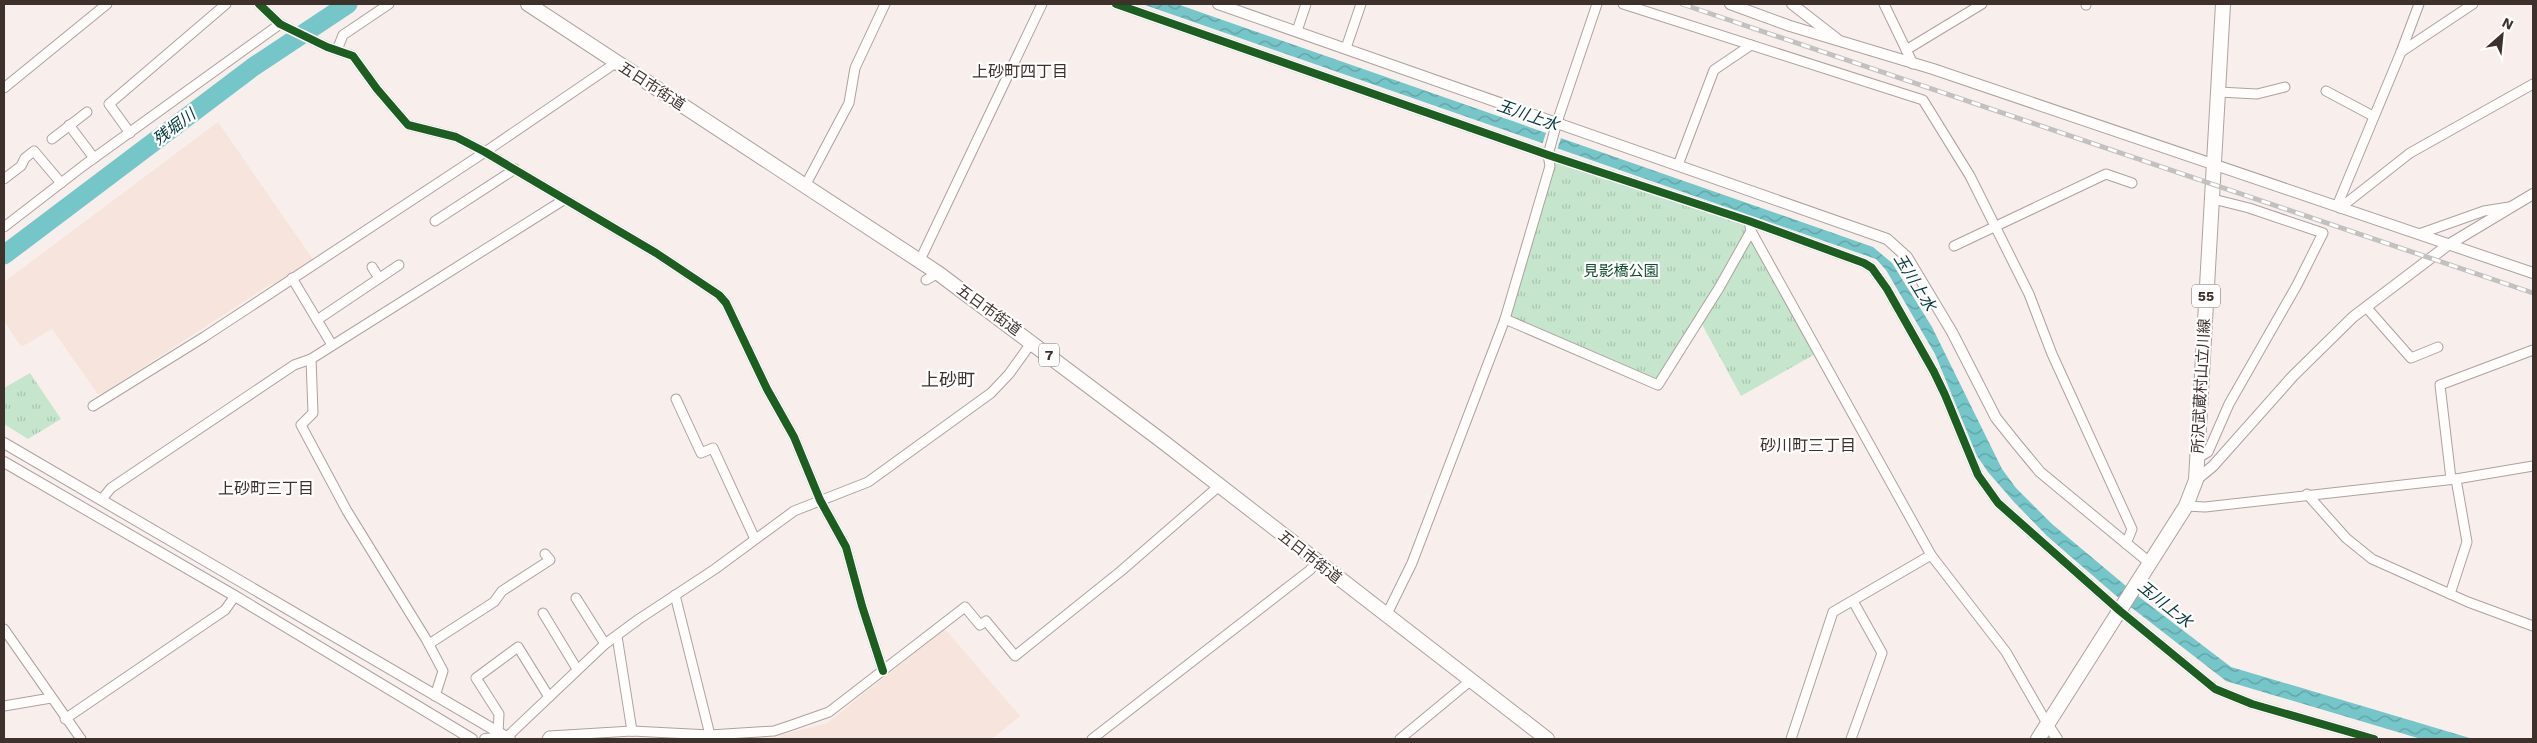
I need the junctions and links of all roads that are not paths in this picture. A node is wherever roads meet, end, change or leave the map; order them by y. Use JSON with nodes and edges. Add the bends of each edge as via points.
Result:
{"nodes":[{"id":1,"x":107,"y":4,"type":"edge"},
{"id":2,"x":226,"y":4,"type":"edge"},
{"id":3,"x":259,"y":4,"type":"edge"},
{"id":4,"x":389,"y":4,"type":"edge"},
{"id":5,"x":528,"y":4,"type":"edge"},
{"id":6,"x":885,"y":4,"type":"edge"},
{"id":7,"x":1042,"y":4,"type":"edge"},
{"id":8,"x":1116,"y":4,"type":"edge"},
{"id":9,"x":1218,"y":4,"type":"edge"},
{"id":10,"x":1306,"y":4,"type":"edge"},
{"id":11,"x":1361,"y":4,"type":"edge"},
{"id":12,"x":1597,"y":4,"type":"edge"},
{"id":13,"x":1623,"y":4,"type":"edge"},
{"id":14,"x":1730,"y":4,"type":"edge"},
{"id":15,"x":1792,"y":4,"type":"edge"},
{"id":16,"x":1884,"y":4,"type":"edge"},
{"id":17,"x":1982,"y":4,"type":"edge"},
{"id":18,"x":2223,"y":4,"type":"edge"},
{"id":19,"x":2418,"y":4,"type":"edge"},
{"id":20,"x":2473,"y":4,"type":"edge"},
{"id":21,"x":1230,"y":6,"type":"edge"},
{"id":22,"x":284,"y":26,"type":"junction"},
{"id":23,"x":1297,"y":31,"type":"junction"},
{"id":24,"x":1837,"y":39,"type":"junction"},
{"id":25,"x":1751,"y":44,"type":"junction"},
{"id":26,"x":1346,"y":48,"type":"junction"},
{"id":27,"x":338,"y":50,"type":"junction"},
{"id":28,"x":1906,"y":50,"type":"junction"},
{"id":29,"x":2401,"y":52,"type":"junction"},
{"id":30,"x":617,"y":62,"type":"junction"},
{"id":31,"x":1913,"y":64,"type":"junction"},
{"id":32,"x":2533,"y":84,"type":"edge"},
{"id":33,"x":2285,"y":87,"type":"dead end"},
{"id":34,"x":4,"y":88,"type":"edge"},
{"id":35,"x":2326,"y":91,"type":"dead end"},
{"id":36,"x":2218,"y":92,"type":"junction"},
{"id":37,"x":87,"y":112,"type":"dead end"},
{"id":38,"x":2373,"y":116,"type":"junction"},
{"id":39,"x":69,"y":125,"type":"junction"},
{"id":40,"x":1557,"y":125,"type":"junction"},
{"id":41,"x":130,"y":133,"type":"junction"},
{"id":42,"x":52,"y":139,"type":"dead end"},
{"id":43,"x":485,"y":152,"type":"junction"},
{"id":44,"x":1549,"y":152,"type":"junction"},
{"id":45,"x":94,"y":158,"type":"junction"},
{"id":46,"x":1678,"y":165,"type":"junction"},
{"id":47,"x":2214,"y":165,"type":"junction"},
{"id":48,"x":515,"y":169,"type":"junction"},
{"id":49,"x":4,"y":179,"type":"edge"},
{"id":50,"x":61,"y":183,"type":"junction"},
{"id":51,"x":2132,"y":183,"type":"dead end"},
{"id":52,"x":804,"y":186,"type":"junction"},
{"id":53,"x":2533,"y":194,"type":"edge"},
{"id":54,"x":565,"y":199,"type":"junction"},
{"id":55,"x":2213,"y":199,"type":"junction"},
{"id":56,"x":2338,"y":207,"type":"junction"},
{"id":57,"x":2512,"y":207,"type":"junction"},
{"id":58,"x":435,"y":221,"type":"dead end"},
{"id":59,"x":1749,"y":221,"type":"junction"},
{"id":60,"x":4,"y":228,"type":"edge"},
{"id":61,"x":1996,"y":228,"type":"junction"},
{"id":62,"x":1751,"y":231,"type":"junction"},
{"id":63,"x":2419,"y":234,"type":"junction"},
{"id":64,"x":2448,"y":244,"type":"junction"},
{"id":65,"x":1954,"y":246,"type":"dead end"},
{"id":66,"x":920,"y":260,"type":"junction"},
{"id":67,"x":399,"y":265,"type":"dead end"},
{"id":68,"x":372,"y":267,"type":"dead end"},
{"id":69,"x":2533,"y":273,"type":"edge"},
{"id":70,"x":292,"y":278,"type":"junction"},
{"id":71,"x":379,"y":278,"type":"junction"},
{"id":72,"x":2366,"y":307,"type":"junction"},
{"id":73,"x":1506,"y":319,"type":"junction"},
{"id":74,"x":317,"y":320,"type":"junction"},
{"id":75,"x":1032,"y":342,"type":"junction"},
{"id":76,"x":332,"y":346,"type":"junction"},
{"id":77,"x":2438,"y":347,"type":"dead end"},
{"id":78,"x":2533,"y":350,"type":"edge"},
{"id":79,"x":311,"y":359,"type":"junction"},
{"id":80,"x":676,"y":399,"type":"dead end"},
{"id":81,"x":93,"y":406,"type":"dead end"},
{"id":82,"x":4,"y":443,"type":"edge"},
{"id":83,"x":2198,"y":458,"type":"junction"},
{"id":84,"x":4,"y":462,"type":"edge"},
{"id":85,"x":2533,"y":466,"type":"edge"},
{"id":86,"x":2454,"y":479,"type":"junction"},
{"id":87,"x":2196,"y":480,"type":"junction"},
{"id":88,"x":1220,"y":486,"type":"junction"},
{"id":89,"x":90,"y":492,"type":"junction"},
{"id":90,"x":2307,"y":494,"type":"junction"},
{"id":91,"x":102,"y":499,"type":"junction"},
{"id":92,"x":820,"y":500,"type":"junction"},
{"id":93,"x":73,"y":502,"type":"junction"},
{"id":94,"x":2186,"y":506,"type":"junction"},
{"id":95,"x":755,"y":539,"type":"junction"},
{"id":96,"x":2126,"y":544,"type":"junction"},
{"id":97,"x":545,"y":554,"type":"dead end"},
{"id":98,"x":1931,"y":555,"type":"junction"},
{"id":99,"x":1316,"y":562,"type":"junction"},
{"id":100,"x":2147,"y":569,"type":"junction"},
{"id":101,"x":675,"y":594,"type":"junction"},
{"id":102,"x":2450,"y":594,"type":"junction"},
{"id":103,"x":235,"y":596,"type":"junction"},
{"id":104,"x":576,"y":598,"type":"dead end"},
{"id":105,"x":1853,"y":601,"type":"junction"},
{"id":106,"x":2122,"y":609,"type":"junction"},
{"id":107,"x":543,"y":613,"type":"dead end"},
{"id":108,"x":1386,"y":616,"type":"junction"},
{"id":109,"x":2533,"y":626,"type":"edge"},
{"id":110,"x":4,"y":630,"type":"edge"},
{"id":111,"x":616,"y":636,"type":"junction"},
{"id":112,"x":429,"y":644,"type":"junction"},
{"id":113,"x":605,"y":644,"type":"junction"},
{"id":114,"x":577,"y":669,"type":"junction"},
{"id":115,"x":883,"y":671,"type":"junction"},
{"id":116,"x":1470,"y":681,"type":"junction"},
{"id":117,"x":435,"y":696,"type":"junction"},
{"id":118,"x":549,"y":697,"type":"junction"},
{"id":119,"x":51,"y":698,"type":"junction"},
{"id":120,"x":4,"y":706,"type":"edge"},
{"id":121,"x":65,"y":719,"type":"junction"},
{"id":122,"x":2048,"y":724,"type":"junction"},
{"id":123,"x":632,"y":732,"type":"junction"},
{"id":124,"x":710,"y":735,"type":"junction"},
{"id":125,"x":776,"y":735,"type":"edge"},
{"id":126,"x":505,"y":736,"type":"edge"},
{"id":127,"x":81,"y":739,"type":"edge"},
{"id":128,"x":472,"y":739,"type":"edge"},
{"id":129,"x":485,"y":739,"type":"edge"},
{"id":130,"x":546,"y":739,"type":"edge"},
{"id":131,"x":1092,"y":739,"type":"edge"},
{"id":132,"x":1400,"y":739,"type":"edge"},
{"id":133,"x":1547,"y":739,"type":"edge"},
{"id":134,"x":1791,"y":739,"type":"edge"},
{"id":135,"x":1851,"y":739,"type":"edge"},
{"id":136,"x":2038,"y":739,"type":"edge"},
{"id":137,"x":2057,"y":739,"type":"edge"},
{"id":138,"x":2374,"y":739,"type":"edge"}],
"edges":[{"from":1,"to":34,"type":"street"},
{"from":2,"to":41,"type":"street","via":[[109,104]]},
{"from":3,"to":22,"type":"street"},
{"from":4,"to":27,"type":"street","via":[[342,35]]},
{"from":5,"to":30,"type":"main road","name":"五日市街道","number":"7"},
{"from":6,"to":52,"type":"street","via":[[855,68],[849,103]]},
{"from":7,"to":66,"type":"street"},
{"from":8,"to":44,"type":"street"},
{"from":9,"to":21,"type":"street"},
{"from":10,"to":23,"type":"street"},
{"from":11,"to":26,"type":"street"},
{"from":12,"to":40,"type":"street"},
{"from":13,"to":25,"type":"street"},
{"from":14,"to":24,"type":"street"},
{"from":15,"to":24,"type":"street"},
{"from":16,"to":28,"type":"street"},
{"from":17,"to":28,"type":"street"},
{"from":18,"to":36,"type":"main road","name":"所沢武蔵村山立川線","number":"55"},
{"from":19,"to":29,"type":"street"},
{"from":20,"to":29,"type":"street"},
{"from":21,"to":23,"type":"street"},
{"from":22,"to":27,"type":"street"},
{"from":22,"to":41,"type":"street"},
{"from":23,"to":26,"type":"street"},
{"from":24,"to":31,"type":"street"},
{"from":25,"to":46,"type":"street","via":[[1714,70]]},
{"from":25,"to":61,"type":"street","via":[[1923,100],[1970,176]]},
{"from":26,"to":40,"type":"street"},
{"from":27,"to":43,"type":"street","via":[[353,56],[408,126],[456,137]]},
{"from":28,"to":31,"type":"street"},
{"from":29,"to":38,"type":"street"},
{"from":30,"to":43,"type":"street"},
{"from":30,"to":52,"type":"main road","name":"五日市街道","number":"7"},
{"from":31,"to":47,"type":"street"},
{"from":32,"to":56,"type":"street","via":[[2410,153]]},
{"from":33,"to":36,"type":"street","via":[[2257,94]]},
{"from":35,"to":38,"type":"street"},
{"from":36,"to":47,"type":"main road","name":"所沢武蔵村山立川線","number":"55"},
{"from":37,"to":39,"type":"street"},
{"from":38,"to":56,"type":"street"},
{"from":39,"to":42,"type":"street"},
{"from":39,"to":45,"type":"street"},
{"from":40,"to":44,"type":"street"},
{"from":40,"to":46,"type":"street"},
{"from":41,"to":45,"type":"street"},
{"from":43,"to":48,"type":"street"},
{"from":43,"to":70,"type":"street"},
{"from":44,"to":59,"type":"street"},
{"from":44,"to":73,"type":"street","via":[[1550,166]]},
{"from":45,"to":50,"type":"street"},
{"from":46,"to":96,"type":"street","via":[[1874,233],[1896,246],[1907,257],[1952,332],[2001,424],[2040,472]]},
{"from":47,"to":55,"type":"main road","name":"所沢武蔵村山立川線","number":"55"},
{"from":47,"to":56,"type":"street"},
{"from":48,"to":54,"type":"street"},
{"from":48,"to":58,"type":"street"},
{"from":49,"to":50,"type":"street","via":[[34,151]]},
{"from":50,"to":60,"type":"street"},
{"from":51,"to":61,"type":"street","via":[[2106,174]]},
{"from":52,"to":66,"type":"main road","name":"五日市街道","number":"7"},
{"from":53,"to":57,"type":"street"},
{"from":54,"to":76,"type":"street"},
{"from":54,"to":92,"type":"street","via":[[656,253],[726,303],[794,437]]},
{"from":55,"to":83,"type":"main road","name":"所沢武蔵村山立川線","number":"55"},
{"from":55,"to":83,"type":"street","via":[[2323,233],[2229,404],[2208,452]]},
{"from":56,"to":63,"type":"street"},
{"from":57,"to":63,"type":"street","via":[[2484,211]]},
{"from":57,"to":64,"type":"street"},
{"from":59,"to":62,"type":"street"},
{"from":59,"to":106,"type":"street","via":[[1855,258],[1872,268],[1946,395],[1972,463],[1987,490]]},
{"from":61,"to":65,"type":"street"},
{"from":61,"to":96,"type":"street","via":[[2029,294],[2052,354],[2132,529]]},
{"from":62,"to":73,"type":"street","via":[[1658,385]]},
{"from":62,"to":98,"type":"street"},
{"from":63,"to":64,"type":"street"},
{"from":64,"to":69,"type":"street"},
{"from":64,"to":72,"type":"street"},
{"from":66,"to":75,"type":"main road","name":"五日市街道","number":"7","via":[[932,277]]},
{"from":67,"to":71,"type":"street"},
{"from":68,"to":71,"type":"street"},
{"from":70,"to":74,"type":"street"},
{"from":70,"to":81,"type":"street"},
{"from":71,"to":74,"type":"street"},
{"from":72,"to":77,"type":"street","via":[[2411,358]]},
{"from":72,"to":87,"type":"street","via":[[2315,353],[2213,466]]},
{"from":73,"to":108,"type":"street","via":[[1412,563]]},
{"from":74,"to":76,"type":"street"},
{"from":75,"to":88,"type":"main road","name":"五日市街道","number":"7"},
{"from":75,"to":92,"type":"street","via":[[991,393],[868,482]]},
{"from":76,"to":79,"type":"street"},
{"from":78,"to":86,"type":"street","via":[[2440,385]]},
{"from":79,"to":91,"type":"street","via":[[294,365],[111,488]]},
{"from":79,"to":112,"type":"street","via":[[313,413],[301,425],[352,519]]},
{"from":80,"to":95,"type":"street","via":[[701,453],[713,448]]},
{"from":82,"to":89,"type":"street"},
{"from":83,"to":87,"type":"main road","name":"所沢武蔵村山立川線","number":"55"},
{"from":84,"to":93,"type":"street"},
{"from":85,"to":86,"type":"street"},
{"from":86,"to":90,"type":"street"},
{"from":86,"to":102,"type":"street","via":[[2467,542]]},
{"from":87,"to":94,"type":"main road","name":"所沢武蔵村山立川線","number":"55"},
{"from":88,"to":99,"type":"main road","name":"五日市街道","number":"7"},
{"from":88,"to":115,"type":"street","via":[[1014,656],[986,621],[980,625],[964,607]]},
{"from":89,"to":91,"type":"street"},
{"from":89,"to":93,"type":"street","via":[[84,503]]},
{"from":90,"to":94,"type":"street","via":[[2205,507]]},
{"from":90,"to":102,"type":"street","via":[[2346,538],[2372,559]]},
{"from":91,"to":117,"type":"street"},
{"from":92,"to":95,"type":"street","via":[[794,511]]},
{"from":92,"to":115,"type":"street","via":[[846,547]]},
{"from":93,"to":103,"type":"street"},
{"from":94,"to":100,"type":"main road","name":"所沢武蔵村山立川線","number":"55"},
{"from":95,"to":101,"type":"street"},
{"from":96,"to":100,"type":"street"},
{"from":97,"to":112,"type":"street","via":[[550,560],[502,591],[494,602]]},
{"from":98,"to":105,"type":"street"},
{"from":98,"to":122,"type":"street","via":[[2006,652]]},
{"from":99,"to":108,"type":"main road","name":"五日市街道","number":"7"},
{"from":99,"to":131,"type":"street","via":[[1310,570]]},
{"from":100,"to":106,"type":"main road","number":"55"},
{"from":101,"to":111,"type":"street"},
{"from":101,"to":124,"type":"street"},
{"from":102,"to":109,"type":"street"},
{"from":103,"to":121,"type":"street","via":[[225,610]]},
{"from":103,"to":128,"type":"street"},
{"from":104,"to":113,"type":"street"},
{"from":105,"to":134,"type":"street","via":[[1832,614]]},
{"from":105,"to":135,"type":"street","via":[[1882,653]]},
{"from":106,"to":122,"type":"main road","number":"55"},
{"from":106,"to":138,"type":"street","via":[[2215,689],[2252,704]]},
{"from":107,"to":114,"type":"street"},
{"from":108,"to":116,"type":"main road","name":"五日市街道","number":"7"},
{"from":110,"to":119,"type":"street"},
{"from":111,"to":113,"type":"street"},
{"from":111,"to":123,"type":"street"},
{"from":112,"to":117,"type":"street","via":[[442,671]]},
{"from":113,"to":114,"type":"street"},
{"from":114,"to":118,"type":"street"},
{"from":115,"to":125,"type":"street","via":[[829,712]]},
{"from":116,"to":132,"type":"street"},
{"from":116,"to":133,"type":"main road","name":"五日市街道","number":"7"},
{"from":117,"to":126,"type":"street"},
{"from":118,"to":126,"type":"street"},
{"from":118,"to":126,"type":"street","via":[[518,647],[476,678],[499,714]]},
{"from":119,"to":120,"type":"street"},
{"from":119,"to":121,"type":"street"},
{"from":121,"to":127,"type":"street"},
{"from":122,"to":136,"type":"main road","number":"55"},
{"from":122,"to":137,"type":"street"},
{"from":123,"to":124,"type":"street"},
{"from":123,"to":130,"type":"street","via":[[549,736]]},
{"from":124,"to":125,"type":"street"},
{"from":126,"to":129,"type":"street"}]}
